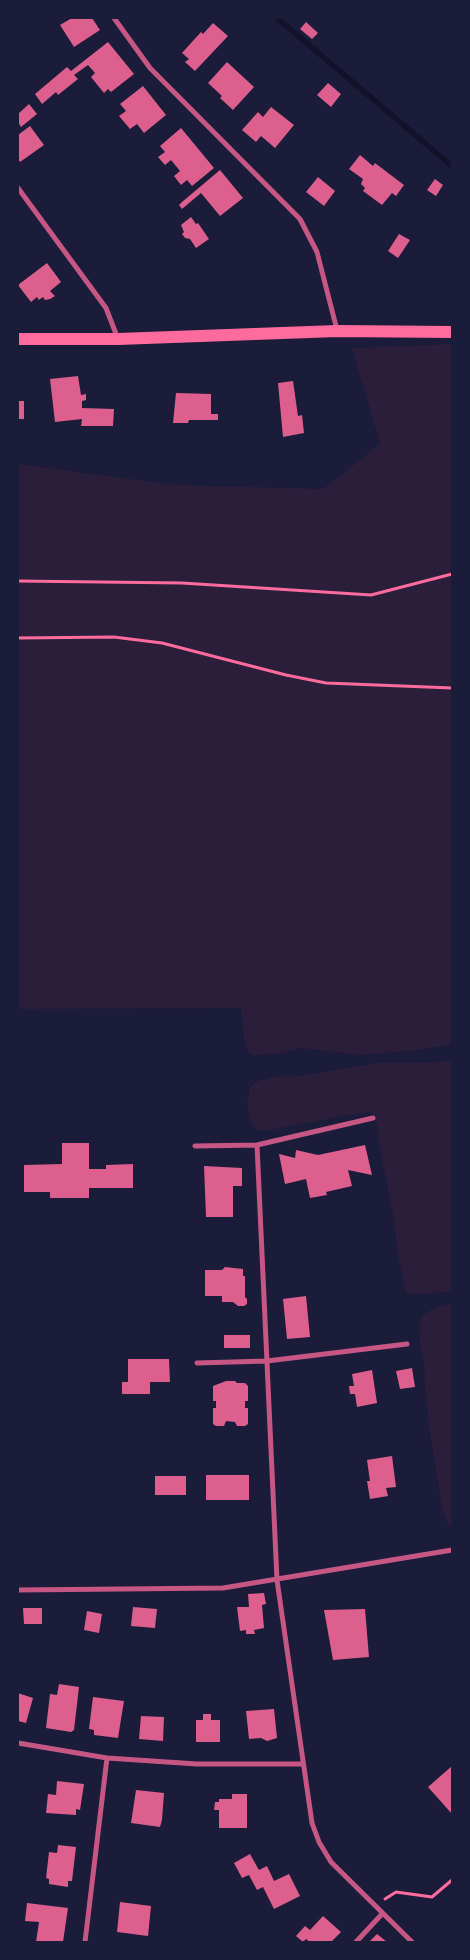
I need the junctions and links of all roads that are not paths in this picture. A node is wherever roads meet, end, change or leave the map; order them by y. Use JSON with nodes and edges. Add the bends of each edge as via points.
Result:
{"nodes":[{"id":1,"x":114,"y":18,"type":"edge"},
{"id":2,"x":18,"y":188,"type":"edge"},
{"id":3,"x":337,"y":331,"type":"junction"},
{"id":4,"x":452,"y":332,"type":"edge"},
{"id":5,"x":18,"y":339,"type":"edge"},
{"id":6,"x":118,"y":339,"type":"junction"},
{"id":7,"x":373,"y":1118,"type":"dead end"},
{"id":8,"x":195,"y":1146,"type":"dead end"},
{"id":9,"x":257,"y":1146,"type":"junction"},
{"id":10,"x":408,"y":1344,"type":"dead end"},
{"id":11,"x":267,"y":1361,"type":"junction"},
{"id":12,"x":197,"y":1363,"type":"dead end"},
{"id":13,"x":452,"y":1550,"type":"edge"},
{"id":14,"x":277,"y":1580,"type":"junction"},
{"id":15,"x":18,"y":1590,"type":"edge"},
{"id":16,"x":18,"y":1743,"type":"edge"},
{"id":17,"x":107,"y":1758,"type":"junction"},
{"id":18,"x":303,"y":1764,"type":"junction"},
{"id":19,"x":382,"y":1914,"type":"junction"},
{"id":20,"x":85,"y":1942,"type":"edge"},
{"id":21,"x":356,"y":1942,"type":"edge"},
{"id":22,"x":412,"y":1942,"type":"edge"}],
"edges":[{"from":1,"to":3,"type":"street","via":[[150,68],[300,219],[317,252]]},
{"from":2,"to":6,"type":"street","via":[[106,308]]},
{"from":3,"to":4,"type":"main road"},
{"from":3,"to":6,"type":"main road"},
{"from":5,"to":6,"type":"main road"},
{"from":7,"to":9,"type":"street"},
{"from":8,"to":9,"type":"street"},
{"from":9,"to":11,"type":"street"},
{"from":10,"to":11,"type":"street"},
{"from":11,"to":12,"type":"street"},
{"from":11,"to":14,"type":"street"},
{"from":13,"to":14,"type":"street"},
{"from":14,"to":15,"type":"street","via":[[223,1588]]},
{"from":14,"to":18,"type":"street"},
{"from":16,"to":17,"type":"street"},
{"from":17,"to":18,"type":"street","via":[[197,1764]]},
{"from":17,"to":20,"type":"street"},
{"from":18,"to":19,"type":"street","via":[[312,1823],[319,1842],[331,1862]]},
{"from":19,"to":21,"type":"street"},
{"from":19,"to":22,"type":"street"}]}
